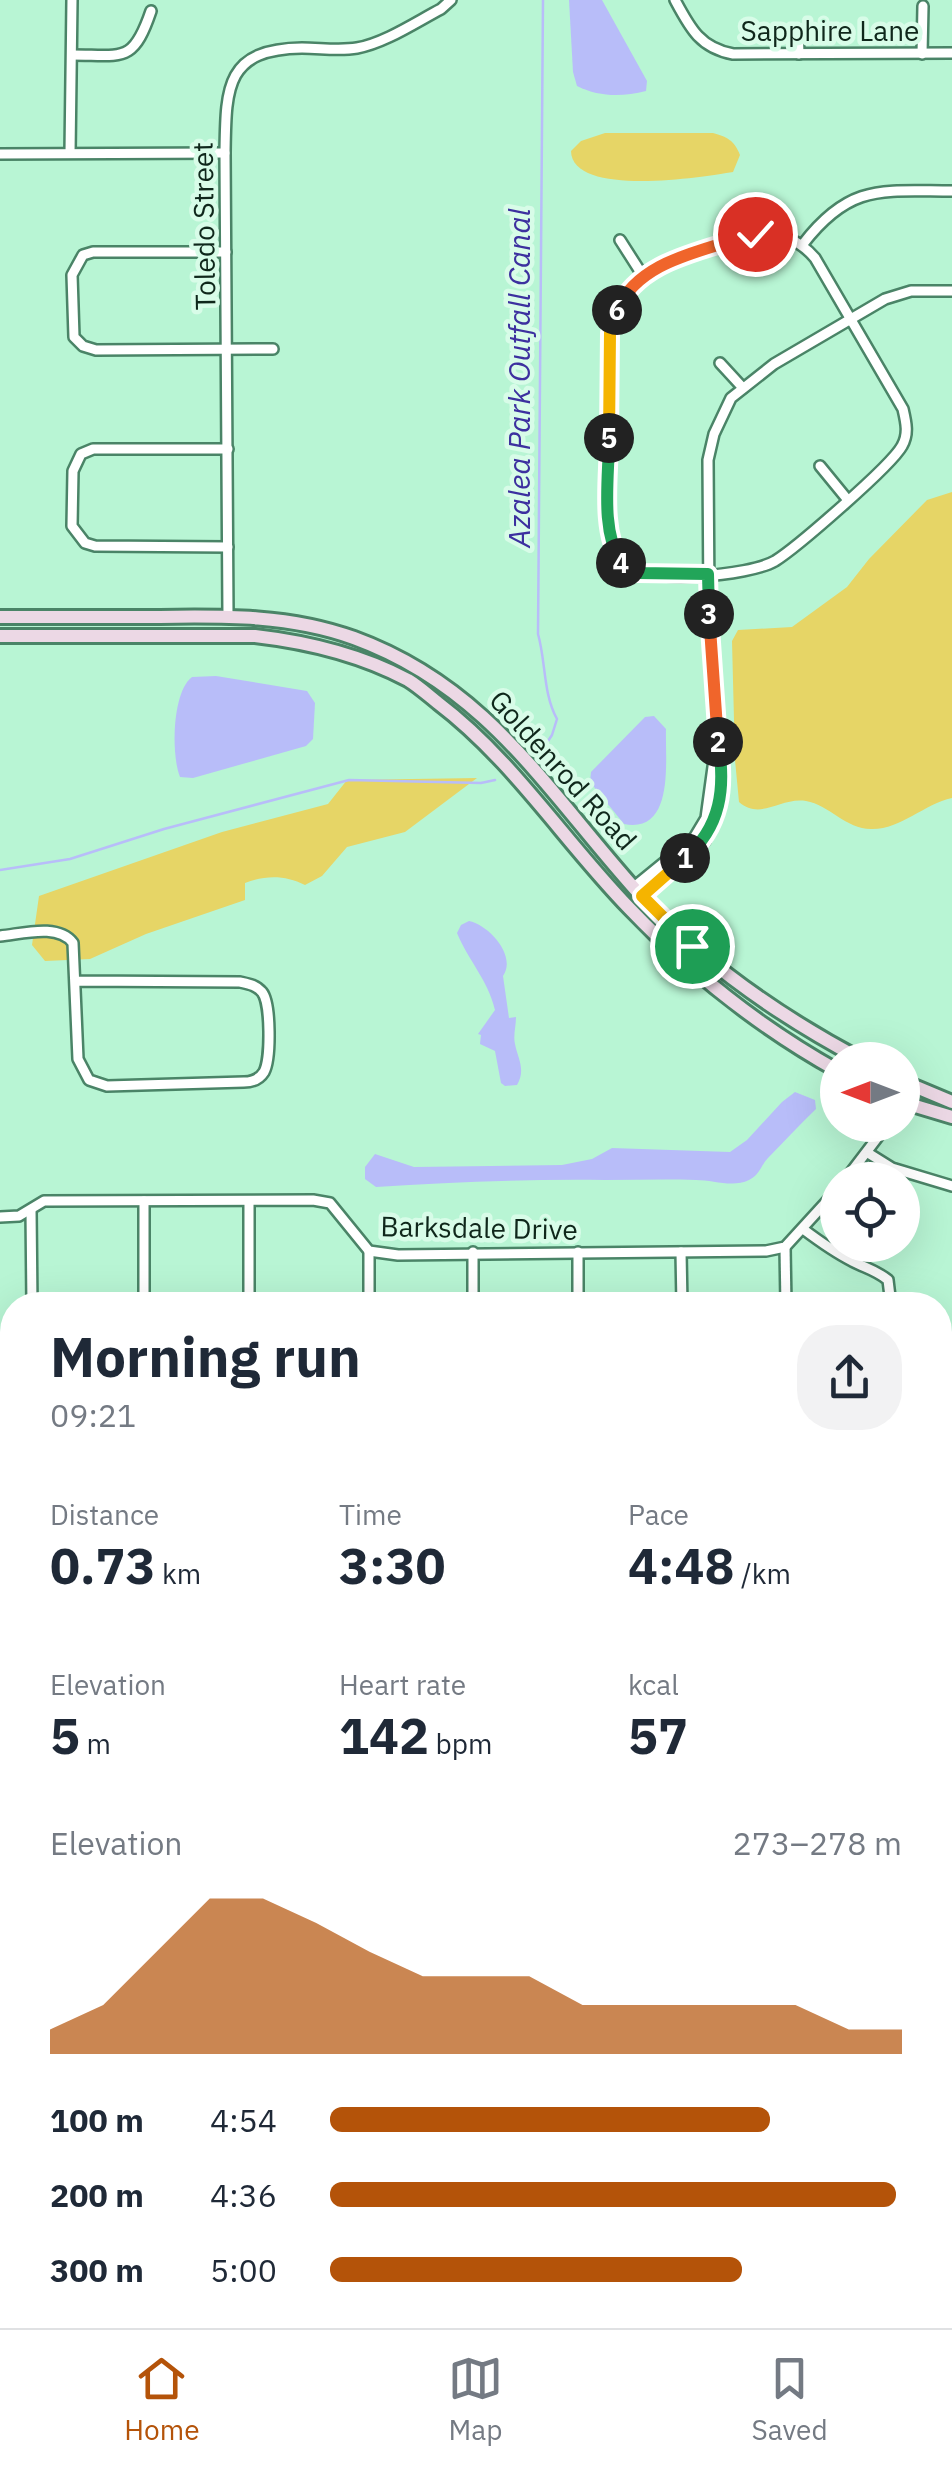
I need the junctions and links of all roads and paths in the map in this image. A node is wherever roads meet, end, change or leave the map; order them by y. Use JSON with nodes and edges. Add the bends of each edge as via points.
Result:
{"nodes":[{"id":1,"x":72,"y":0,"type":"edge"},
{"id":2,"x":451,"y":0,"type":"edge"},
{"id":3,"x":675,"y":0,"type":"edge"},
{"id":4,"x":924,"y":6,"type":"dead end"},
{"id":5,"x":151,"y":11,"type":"dead end"},
{"id":6,"x":798,"y":30,"type":"dead end"},
{"id":7,"x":799,"y":54,"type":"junction"},
{"id":8,"x":922,"y":54,"type":"junction"},
{"id":9,"x":952,"y":54,"type":"edge"},
{"id":10,"x":72,"y":55,"type":"junction"},
{"id":11,"x":225,"y":152,"type":"junction"},
{"id":12,"x":70,"y":153,"type":"junction"},
{"id":13,"x":0,"y":154,"type":"edge"},
{"id":14,"x":952,"y":191,"type":"edge"},
{"id":15,"x":620,"y":240,"type":"dead end"},
{"id":16,"x":803,"y":244,"type":"junction"},
{"id":17,"x":226,"y":252,"type":"junction"},
{"id":18,"x":643,"y":276,"type":"junction"},
{"id":19,"x":952,"y":291,"type":"edge"},
{"id":20,"x":849,"y":318,"type":"junction"},
{"id":21,"x":273,"y":349,"type":"dead end"},
{"id":22,"x":228,"y":350,"type":"junction"},
{"id":23,"x":720,"y":363,"type":"dead end"},
{"id":24,"x":743,"y":388,"type":"junction"},
{"id":25,"x":228,"y":450,"type":"junction"},
{"id":26,"x":820,"y":466,"type":"dead end"},
{"id":27,"x":847,"y":500,"type":"junction"},
{"id":28,"x":228,"y":546,"type":"junction"},
{"id":29,"x":708,"y":574,"type":"junction"},
{"id":30,"x":228,"y":616,"type":"junction"},
{"id":31,"x":0,"y":621,"type":"edge"},
{"id":32,"x":0,"y":636,"type":"edge"},
{"id":33,"x":393,"y":674,"type":"junction"},
{"id":34,"x":446,"y":685,"type":"junction"},
{"id":35,"x":594,"y":868,"type":"junction"},
{"id":36,"x":638,"y":891,"type":"junction"},
{"id":37,"x":620,"y":898,"type":"junction"},
{"id":38,"x":669,"y":924,"type":"junction"},
{"id":39,"x":0,"y":936,"type":"edge"},
{"id":40,"x":76,"y":981,"type":"junction"},
{"id":41,"x":828,"y":1042,"type":"edge"},
{"id":42,"x":820,"y":1061,"type":"edge"},
{"id":43,"x":920,"y":1089,"type":"edge"},
{"id":44,"x":920,"y":1097,"type":"edge"},
{"id":45,"x":952,"y":1103,"type":"edge"},
{"id":46,"x":920,"y":1107,"type":"edge"},
{"id":47,"x":952,"y":1117,"type":"edge"},
{"id":48,"x":875,"y":1142,"type":"edge"},
{"id":49,"x":868,"y":1153,"type":"junction"},
{"id":50,"x":860,"y":1162,"type":"edge"},
{"id":51,"x":952,"y":1186,"type":"edge"},
{"id":52,"x":249,"y":1200,"type":"junction"},
{"id":53,"x":144,"y":1201,"type":"junction"},
{"id":54,"x":31,"y":1210,"type":"junction"},
{"id":55,"x":820,"y":1210,"type":"edge"},
{"id":56,"x":0,"y":1216,"type":"edge"},
{"id":57,"x":804,"y":1229,"type":"junction"},
{"id":58,"x":785,"y":1247,"type":"junction"},
{"id":59,"x":369,"y":1251,"type":"junction"},
{"id":60,"x":473,"y":1252,"type":"junction"},
{"id":61,"x":578,"y":1252,"type":"junction"},
{"id":62,"x":681,"y":1252,"type":"junction"},
{"id":63,"x":32,"y":1292,"type":"edge"},
{"id":64,"x":144,"y":1292,"type":"edge"},
{"id":65,"x":250,"y":1292,"type":"edge"},
{"id":66,"x":369,"y":1292,"type":"edge"},
{"id":67,"x":473,"y":1292,"type":"edge"},
{"id":68,"x":578,"y":1292,"type":"edge"},
{"id":69,"x":682,"y":1292,"type":"edge"},
{"id":70,"x":786,"y":1292,"type":"edge"},
{"id":71,"x":889,"y":1292,"type":"edge"}],
"edges":[{"from":1,"to":10,"type":"street"},
{"from":2,"to":11,"type":"street","name":"Toledo Street","via":[[358,48],[264,52],[244,62],[226,106]]},
{"from":3,"to":7,"type":"street","name":"Sapphire Lane","via":[[690,29],[713,51]]},
{"from":4,"to":8,"type":"street"},
{"from":5,"to":10,"type":"street","via":[[130,51]]},
{"from":6,"to":7,"type":"street"},
{"from":7,"to":8,"type":"street","name":"Sapphire Lane"},
{"from":8,"to":9,"type":"street","name":"Sapphire Lane"},
{"from":10,"to":12,"type":"street"},
{"from":11,"to":12,"type":"street"},
{"from":11,"to":17,"type":"street","name":"Toledo Street"},
{"from":12,"to":13,"type":"street"},
{"from":14,"to":16,"type":"street","via":[[871,193],[851,200]]},
{"from":15,"to":18,"type":"street"},
{"from":16,"to":18,"type":"street","via":[[755,234]]},
{"from":16,"to":20,"type":"street"},
{"from":17,"to":22,"type":"street","name":"Toledo Street"},
{"from":17,"to":22,"type":"street","via":[[83,255],[72,274],[72,328],[83,346],[96,350]]},
{"from":18,"to":29,"type":"street","via":[[620,303],[610,333],[612,548],[638,573]]},
{"from":19,"to":20,"type":"street","via":[[911,292]]},
{"from":20,"to":24,"type":"street"},
{"from":20,"to":27,"type":"street","via":[[903,409],[908,430],[901,448]]},
{"from":21,"to":22,"type":"street"},
{"from":22,"to":25,"type":"street","name":"Toledo Street"},
{"from":23,"to":24,"type":"street"},
{"from":24,"to":29,"type":"street","via":[[723,416],[708,460]]},
{"from":25,"to":28,"type":"street","name":"Toledo Street"},
{"from":25,"to":28,"type":"street","via":[[81,454],[72,526],[85,544],[95,546]]},
{"from":26,"to":27,"type":"street"},
{"from":27,"to":29,"type":"street","via":[[773,562]]},
{"from":28,"to":30,"type":"street","name":"Toledo Street"},
{"from":29,"to":36,"type":"street","via":[[722,763],[718,805],[704,841]]},
{"from":30,"to":31,"type":"main road","name":"Goldenrod Road"},
{"from":30,"to":34,"type":"main road","name":"Goldenrod Road","via":[[352,637]]},
{"from":32,"to":33,"type":"main road","name":"Goldenrod Road","via":[[255,636],[292,640]]},
{"from":33,"to":34,"type":"main road","via":[[398,669]]},
{"from":33,"to":35,"type":"main road","name":"Goldenrod Road","via":[[490,748]]},
{"from":34,"to":36,"type":"main road","name":"Goldenrod Road","via":[[502,731]]},
{"from":35,"to":36,"type":"main road","via":[[622,890]]},
{"from":35,"to":37,"type":"main road","name":"Goldenrod Road"},
{"from":36,"to":38,"type":"main road","name":"Goldenrod Road"},
{"from":37,"to":38,"type":"main road"},
{"from":37,"to":42,"type":"main road","name":"Goldenrod Road","via":[[692,971]]},
{"from":38,"to":41,"type":"main road","name":"Goldenrod Road","via":[[731,978]]},
{"from":39,"to":40,"type":"street","via":[[63,933],[73,943]]},
{"from":40,"to":40,"type":"street","via":[[254,985],[268,1006],[263,1075],[254,1082],[107,1086],[89,1080],[78,1058]]},
{"from":43,"to":45,"type":"main road"},
{"from":44,"to":45,"type":"main road"},
{"from":46,"to":47,"type":"main road"},
{"from":48,"to":49,"type":"street"},
{"from":49,"to":50,"type":"street"},
{"from":49,"to":51,"type":"street","via":[[892,1168]]},
{"from":52,"to":53,"type":"street","name":"Barksdale Drive"},
{"from":52,"to":59,"type":"street","name":"Barksdale Drive","via":[[330,1204]]},
{"from":52,"to":65,"type":"street"},
{"from":53,"to":54,"type":"street","name":"Barksdale Drive","via":[[44,1201]]},
{"from":53,"to":64,"type":"street"},
{"from":54,"to":56,"type":"street","name":"Barksdale Drive"},
{"from":54,"to":63,"type":"street"},
{"from":55,"to":57,"type":"street"},
{"from":57,"to":58,"type":"street"},
{"from":57,"to":71,"type":"street","via":[[874,1269],[888,1280]]},
{"from":58,"to":62,"type":"street","name":"Barksdale Drive"},
{"from":58,"to":70,"type":"street"},
{"from":59,"to":60,"type":"street","name":"Barksdale Drive"},
{"from":59,"to":66,"type":"street"},
{"from":60,"to":61,"type":"street","name":"Barksdale Drive"},
{"from":60,"to":67,"type":"street"},
{"from":61,"to":62,"type":"street","name":"Barksdale Drive"},
{"from":61,"to":68,"type":"street"},
{"from":62,"to":69,"type":"street"}]}
